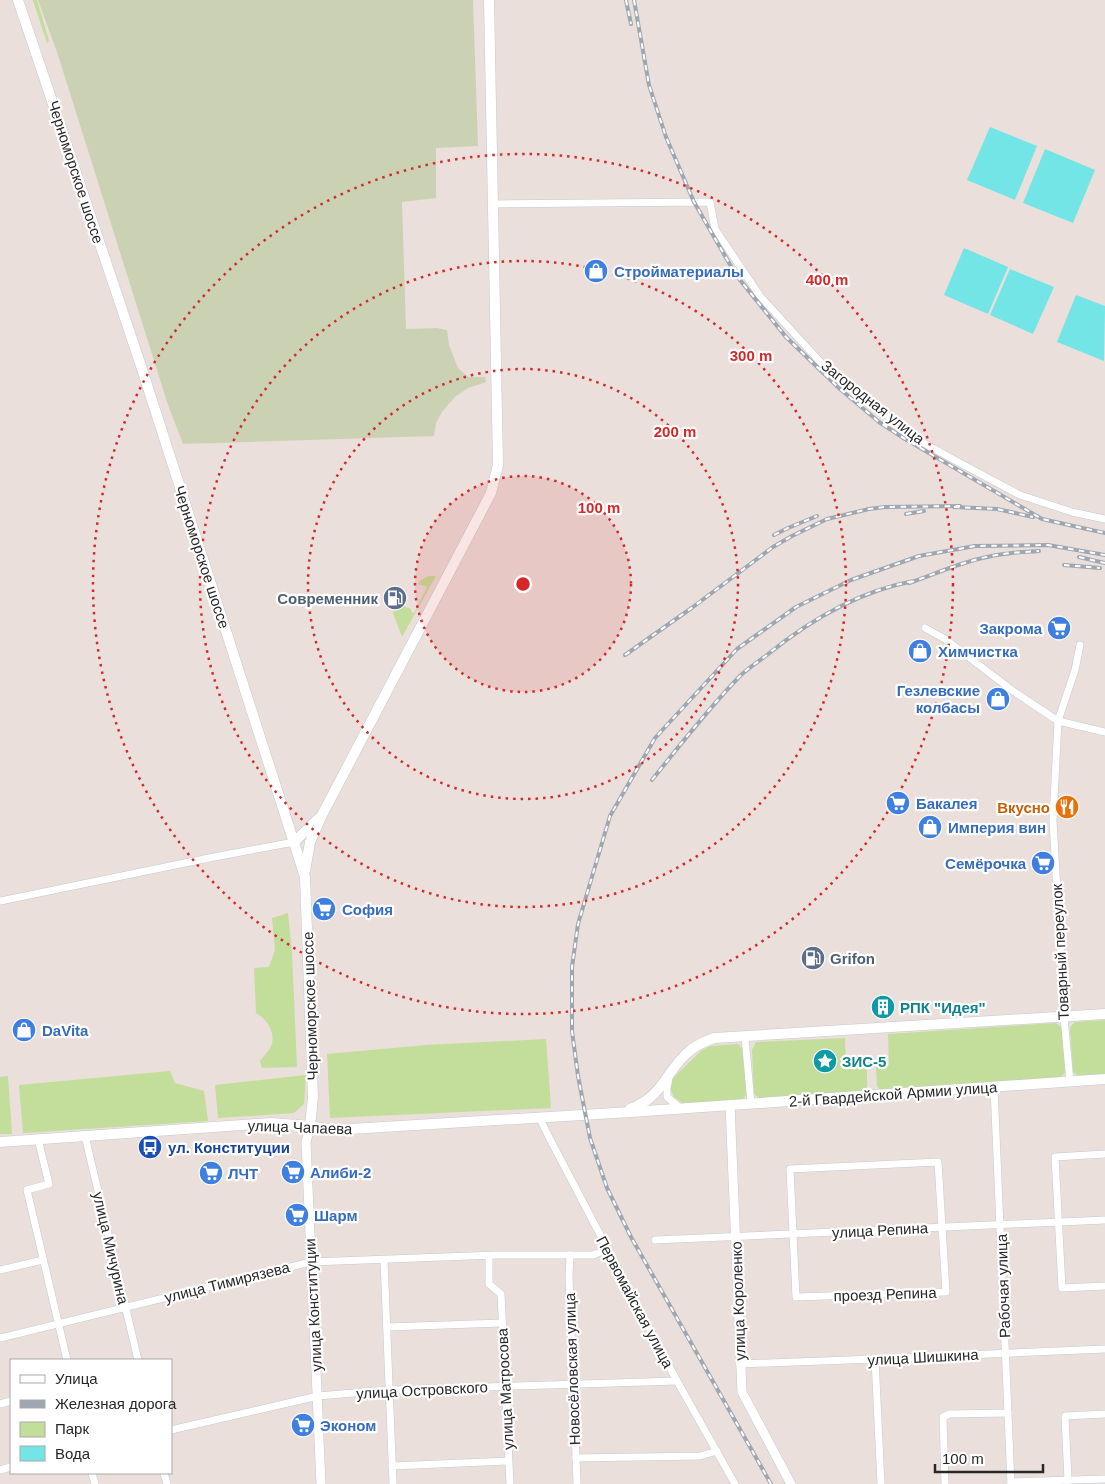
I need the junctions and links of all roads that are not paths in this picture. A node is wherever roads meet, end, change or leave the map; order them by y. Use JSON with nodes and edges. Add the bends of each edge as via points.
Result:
{"nodes":[{"id":1,"x":18,"y":0,"type":"edge"},
{"id":2,"x":490,"y":0,"type":"edge"},
{"id":3,"x":494,"y":204,"type":"junction"},
{"id":4,"x":1105,"y":519,"type":"edge"},
{"id":5,"x":925,"y":628,"type":"dead end"},
{"id":6,"x":1080,"y":645,"type":"dead end"},
{"id":7,"x":1058,"y":721,"type":"junction"},
{"id":8,"x":1105,"y":732,"type":"edge"},
{"id":9,"x":322,"y":814,"type":"junction"},
{"id":10,"x":294,"y":842,"type":"junction"},
{"id":11,"x":304,"y":877,"type":"junction"},
{"id":12,"x":0,"y":901,"type":"edge"},
{"id":13,"x":1105,"y":1014,"type":"edge"},
{"id":14,"x":1064,"y":1016,"type":"junction"},
{"id":15,"x":745,"y":1037,"type":"junction"},
{"id":16,"x":670,"y":1075,"type":"junction"},
{"id":17,"x":1105,"y":1079,"type":"edge"},
{"id":18,"x":1070,"y":1082,"type":"junction"},
{"id":19,"x":994,"y":1087,"type":"junction"},
{"id":20,"x":313,"y":1097,"type":"junction"},
{"id":21,"x":751,"y":1103,"type":"junction"},
{"id":22,"x":730,"y":1105,"type":"junction"},
{"id":23,"x":680,"y":1108,"type":"junction"},
{"id":24,"x":620,"y":1112,"type":"junction"},
{"id":25,"x":539,"y":1117,"type":"junction"},
{"id":26,"x":310,"y":1126,"type":"junction"},
{"id":27,"x":367,"y":1128,"type":"junction"},
{"id":28,"x":85,"y":1136,"type":"junction"},
{"id":29,"x":38,"y":1139,"type":"junction"},
{"id":30,"x":0,"y":1142,"type":"edge"},
{"id":31,"x":1105,"y":1154,"type":"edge"},
{"id":32,"x":1105,"y":1220,"type":"edge"},
{"id":33,"x":1058,"y":1222,"type":"junction"},
{"id":34,"x":1000,"y":1225,"type":"junction"},
{"id":35,"x":943,"y":1227,"type":"junction"},
{"id":36,"x":793,"y":1234,"type":"junction"},
{"id":37,"x":736,"y":1236,"type":"junction"},
{"id":38,"x":656,"y":1240,"type":"dead end"},
{"id":39,"x":608,"y":1249,"type":"junction"},
{"id":40,"x":570,"y":1255,"type":"junction"},
{"id":41,"x":489,"y":1256,"type":"junction"},
{"id":42,"x":43,"y":1260,"type":"junction"},
{"id":43,"x":384,"y":1260,"type":"junction"},
{"id":44,"x":311,"y":1262,"type":"junction"},
{"id":45,"x":0,"y":1270,"type":"edge"},
{"id":46,"x":1105,"y":1286,"type":"edge"},
{"id":47,"x":126,"y":1307,"type":"junction"},
{"id":48,"x":502,"y":1323,"type":"junction"},
{"id":49,"x":58,"y":1324,"type":"junction"},
{"id":50,"x":387,"y":1327,"type":"junction"},
{"id":51,"x":0,"y":1338,"type":"edge"},
{"id":52,"x":1105,"y":1348,"type":"edge"},
{"id":53,"x":1005,"y":1353,"type":"junction"},
{"id":54,"x":67,"y":1359,"type":"edge"},
{"id":55,"x":138,"y":1359,"type":"edge"},
{"id":56,"x":875,"y":1360,"type":"junction"},
{"id":57,"x":740,"y":1364,"type":"junction"},
{"id":58,"x":677,"y":1381,"type":"junction"},
{"id":59,"x":572,"y":1384,"type":"junction"},
{"id":60,"x":504,"y":1386,"type":"junction"},
{"id":61,"x":389,"y":1390,"type":"junction"},
{"id":62,"x":318,"y":1396,"type":"junction"},
{"id":63,"x":1008,"y":1413,"type":"junction"},
{"id":64,"x":1105,"y":1414,"type":"edge"},
{"id":65,"x":172,"y":1430,"type":"edge"},
{"id":66,"x":717,"y":1451,"type":"junction"},
{"id":67,"x":576,"y":1458,"type":"junction"},
{"id":68,"x":508,"y":1461,"type":"junction"},
{"id":69,"x":392,"y":1466,"type":"junction"},
{"id":70,"x":1105,"y":1478,"type":"edge"},
{"id":71,"x":1068,"y":1480,"type":"junction"},
{"id":72,"x":1011,"y":1483,"type":"edge"},
{"id":73,"x":321,"y":1484,"type":"edge"},
{"id":74,"x":393,"y":1484,"type":"edge"},
{"id":75,"x":510,"y":1484,"type":"edge"},
{"id":76,"x":577,"y":1484,"type":"edge"},
{"id":77,"x":735,"y":1484,"type":"edge"},
{"id":78,"x":792,"y":1484,"type":"edge"},
{"id":79,"x":880,"y":1484,"type":"edge"},
{"id":80,"x":945,"y":1484,"type":"edge"}],
"edges":[{"from":1,"to":10,"type":"main road","name":"Черноморское шоссе","via":[[142,369]]},
{"from":2,"to":3,"type":"main road"},
{"from":3,"to":4,"type":"street","name":"Загородная улица","via":[[710,202],[715,229],[760,296],[824,366],[920,441],[1020,495]]},
{"from":3,"to":9,"type":"main road","via":[[498,465],[491,493]]},
{"from":5,"to":7,"type":"street"},
{"from":6,"to":7,"type":"street","name":"Товарный переулок"},
{"from":7,"to":8,"type":"street"},
{"from":7,"to":14,"type":"street","name":"Товарный переулок","via":[[1052,820]]},
{"from":9,"to":10,"type":"main road"},
{"from":9,"to":11,"type":"main road","via":[[310,842]]},
{"from":10,"to":11,"type":"main road","name":"Черноморское шоссе"},
{"from":10,"to":12,"type":"street"},
{"from":11,"to":20,"type":"main road","name":"Черноморское шоссе"},
{"from":13,"to":14,"type":"main road"},
{"from":14,"to":15,"type":"main road"},
{"from":14,"to":18,"type":"street","name":"Товарный переулок"},
{"from":15,"to":16,"type":"main road","via":[[714,1038],[699,1044]]},
{"from":15,"to":21,"type":"street"},
{"from":16,"to":23,"type":"street","via":[[667,1097]]},
{"from":16,"to":24,"type":"main road","via":[[656,1094],[643,1104]]},
{"from":17,"to":18,"type":"main road","name":"2-й Гвардейской Армии улица"},
{"from":18,"to":19,"type":"main road","name":"2-й Гвардейской Армии улица"},
{"from":19,"to":21,"type":"main road","name":"2-й Гвардейской Армии улица"},
{"from":19,"to":34,"type":"street","name":"Рабочая улица"},
{"from":20,"to":26,"type":"main road","name":"Черноморское шоссе"},
{"from":20,"to":27,"type":"main road","via":[[317,1114],[326,1124]]},
{"from":21,"to":22,"type":"main road","name":"2-й Гвардейской Армии улица"},
{"from":22,"to":23,"type":"main road","name":"2-й Гвардейской Армии улица"},
{"from":22,"to":37,"type":"street","name":"улица Короленко"},
{"from":23,"to":24,"type":"main road","name":"2-й Гвардейской Армии улица"},
{"from":24,"to":25,"type":"main road","name":"улица Чапаева"},
{"from":25,"to":27,"type":"main road","name":"улица Чапаева"},
{"from":25,"to":39,"type":"street","name":"Первомайская улица"},
{"from":26,"to":27,"type":"main road","name":"улица Чапаева","via":[[334,1130]]},
{"from":26,"to":28,"type":"main road","name":"улица Чапаева","via":[[271,1123]]},
{"from":26,"to":44,"type":"street","name":"улица Конституции","via":[[306,1142]]},
{"from":28,"to":29,"type":"main road","name":"улица Чапаева"},
{"from":28,"to":47,"type":"street","name":"улица Мичурина"},
{"from":29,"to":30,"type":"main road","name":"улица Чапаева"},
{"from":29,"to":42,"type":"street","via":[[49,1184],[27,1190]]},
{"from":31,"to":33,"type":"street","via":[[1055,1157]]},
{"from":32,"to":33,"type":"street","name":"улица Репина"},
{"from":33,"to":34,"type":"street","name":"улица Репина"},
{"from":33,"to":46,"type":"street","via":[[1062,1288]]},
{"from":34,"to":35,"type":"street","name":"улица Репина"},
{"from":34,"to":53,"type":"street","name":"Рабочая улица"},
{"from":35,"to":36,"type":"street","name":"улица Репина"},
{"from":35,"to":36,"type":"street","name":"проезд Репина","via":[[946,1292],[796,1297]]},
{"from":35,"to":36,"type":"street","name":"проезд Репина","via":[[938,1162],[853,1165],[790,1168]]},
{"from":36,"to":37,"type":"street","name":"улица Репина"},
{"from":37,"to":38,"type":"street","name":"улица Репина"},
{"from":37,"to":57,"type":"street","name":"улица Короленко"},
{"from":39,"to":40,"type":"street","name":"улица Тимирязева","via":[[593,1255]]},
{"from":39,"to":58,"type":"street","name":"Первомайская улица"},
{"from":40,"to":41,"type":"street","name":"улица Тимирязева"},
{"from":40,"to":59,"type":"street","name":"Новосёловская улица"},
{"from":41,"to":43,"type":"street","name":"улица Тимирязева"},
{"from":41,"to":48,"type":"street","name":"улица Матросова","via":[[489,1284],[501,1294]]},
{"from":42,"to":45,"type":"street"},
{"from":42,"to":49,"type":"street"},
{"from":43,"to":44,"type":"street","name":"улица Тимирязева"},
{"from":43,"to":50,"type":"street"},
{"from":44,"to":47,"type":"street","name":"улица Тимирязева"},
{"from":44,"to":62,"type":"street","name":"улица Конституции"},
{"from":47,"to":49,"type":"street","name":"улица Тимирязева"},
{"from":47,"to":55,"type":"street","name":"улица Мичурина"},
{"from":48,"to":50,"type":"street"},
{"from":48,"to":60,"type":"street","name":"улица Матросова"},
{"from":49,"to":51,"type":"street","name":"улица Тимирязева"},
{"from":49,"to":54,"type":"street"},
{"from":50,"to":61,"type":"street"},
{"from":52,"to":53,"type":"street","name":"улица Шишкина"},
{"from":53,"to":56,"type":"street","name":"улица Шишкина"},
{"from":53,"to":63,"type":"street","name":"Рабочая улица"},
{"from":56,"to":57,"type":"street","name":"улица Шишкина"},
{"from":56,"to":79,"type":"street"},
{"from":57,"to":78,"type":"street","name":"улица Короленко","via":[[742,1392]]},
{"from":58,"to":59,"type":"street","name":"улица Островского"},
{"from":58,"to":66,"type":"street","name":"Первомайская улица"},
{"from":59,"to":60,"type":"street","name":"улица Островского"},
{"from":59,"to":67,"type":"street","name":"Новосёловская улица"},
{"from":60,"to":61,"type":"street","name":"улица Островского"},
{"from":60,"to":68,"type":"street","name":"улица Матросова"},
{"from":61,"to":62,"type":"street","name":"улица Островского"},
{"from":61,"to":69,"type":"street"},
{"from":62,"to":65,"type":"street","name":"улица Островского"},
{"from":62,"to":73,"type":"street","name":"улица Конституции"},
{"from":63,"to":72,"type":"street","name":"Рабочая улица"},
{"from":63,"to":80,"type":"street","via":[[949,1414],[943,1417]]},
{"from":64,"to":71,"type":"street","via":[[1065,1416]]},
{"from":66,"to":67,"type":"street","via":[[700,1456]]},
{"from":66,"to":77,"type":"street","name":"Первомайская улица"},
{"from":67,"to":76,"type":"street","name":"Новосёловская улица"},
{"from":68,"to":69,"type":"street"},
{"from":68,"to":75,"type":"street","name":"улица Матросова"},
{"from":69,"to":74,"type":"street"},
{"from":70,"to":71,"type":"street"},
{"from":71,"to":72,"type":"street"}]}
